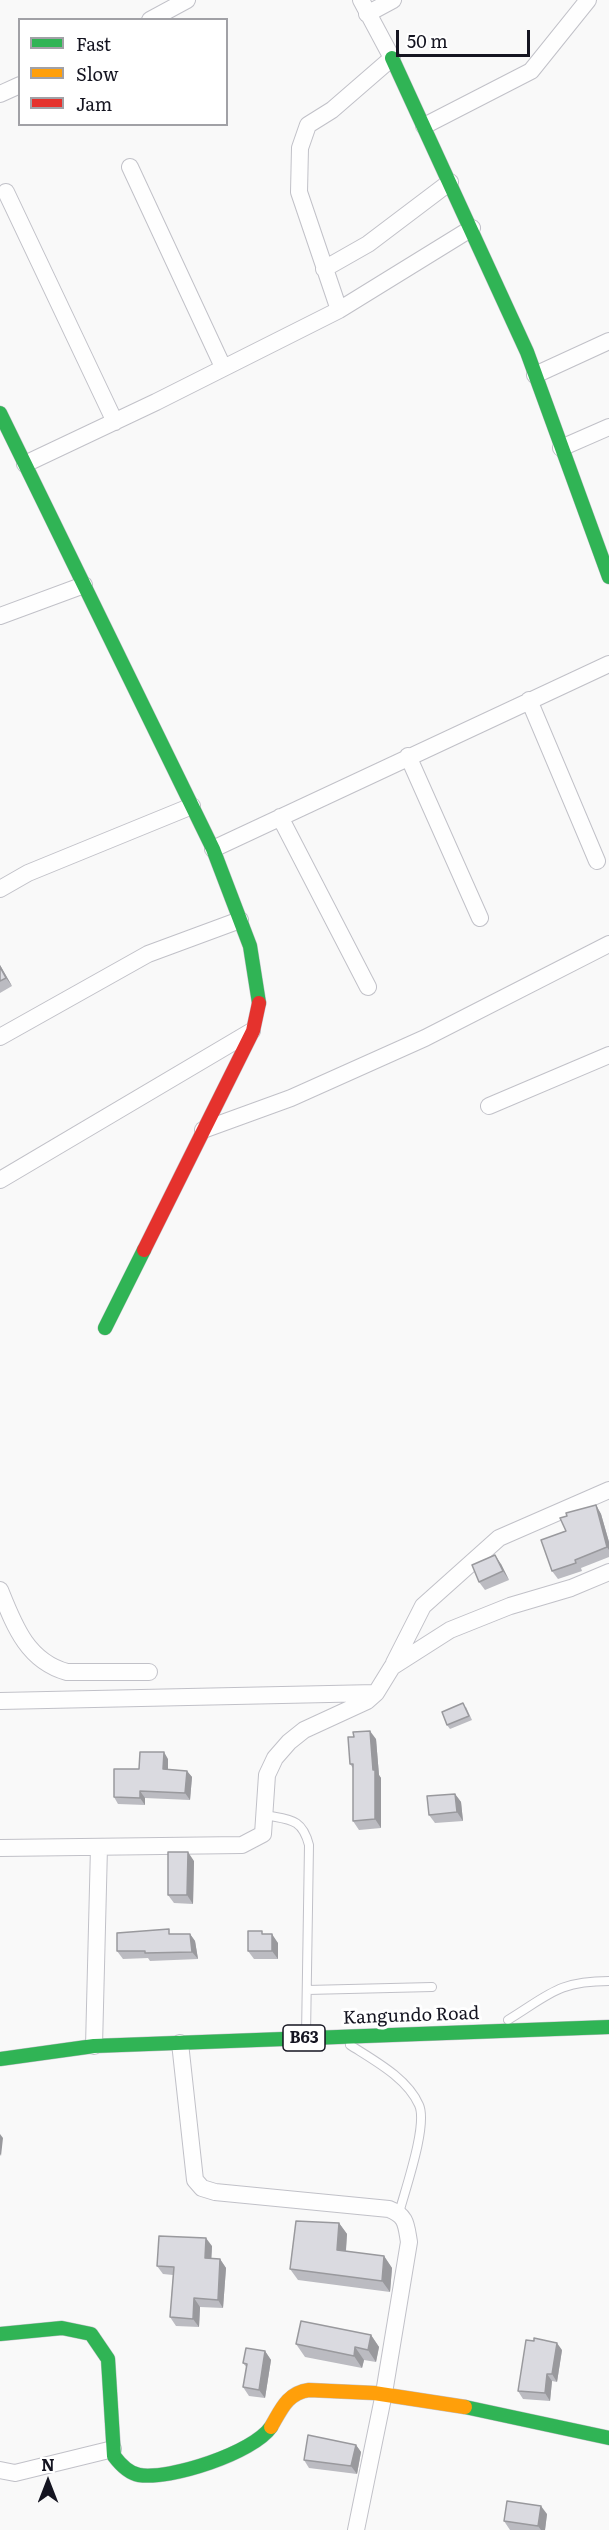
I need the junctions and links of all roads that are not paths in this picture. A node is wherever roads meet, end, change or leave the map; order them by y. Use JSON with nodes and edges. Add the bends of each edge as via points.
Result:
{"nodes":[{"id":1,"x":187,"y":0,"type":"edge"},
{"id":2,"x":393,"y":0,"type":"edge"},
{"id":3,"x":588,"y":0,"type":"edge"},
{"id":4,"x":364,"y":7,"type":"edge"},
{"id":5,"x":154,"y":18,"type":"edge"},
{"id":6,"x":392,"y":58,"type":"junction"},
{"id":7,"x":18,"y":86,"type":"edge"},
{"id":8,"x":0,"y":94,"type":"edge"},
{"id":9,"x":424,"y":126,"type":"junction"},
{"id":10,"x":130,"y":167,"type":"dead end"},
{"id":11,"x":450,"y":182,"type":"junction"},
{"id":12,"x":6,"y":192,"type":"dead end"},
{"id":13,"x":472,"y":228,"type":"junction"},
{"id":14,"x":324,"y":269,"type":"junction"},
{"id":15,"x":339,"y":310,"type":"junction"},
{"id":16,"x":609,"y":342,"type":"edge"},
{"id":17,"x":223,"y":367,"type":"junction"},
{"id":18,"x":535,"y":375,"type":"junction"},
{"id":19,"x":0,"y":413,"type":"edge"},
{"id":20,"x":115,"y":422,"type":"junction"},
{"id":21,"x":609,"y":427,"type":"edge"},
{"id":22,"x":561,"y":448,"type":"junction"},
{"id":23,"x":25,"y":464,"type":"junction"},
{"id":24,"x":609,"y":579,"type":"edge"},
{"id":25,"x":84,"y":585,"type":"junction"},
{"id":26,"x":0,"y":616,"type":"edge"},
{"id":27,"x":609,"y":664,"type":"edge"},
{"id":28,"x":529,"y":700,"type":"junction"},
{"id":29,"x":408,"y":756,"type":"junction"},
{"id":30,"x":192,"y":806,"type":"junction"},
{"id":31,"x":280,"y":817,"type":"junction"},
{"id":32,"x":213,"y":849,"type":"junction"},
{"id":33,"x":597,"y":861,"type":"dead end"},
{"id":34,"x":0,"y":889,"type":"edge"},
{"id":35,"x":480,"y":918,"type":"dead end"},
{"id":36,"x":240,"y":920,"type":"junction"},
{"id":37,"x":609,"y":944,"type":"edge"},
{"id":38,"x":368,"y":987,"type":"dead end"},
{"id":39,"x":253,"y":1031,"type":"junction"},
{"id":40,"x":0,"y":1037,"type":"edge"},
{"id":41,"x":609,"y":1055,"type":"edge"},
{"id":42,"x":489,"y":1106,"type":"dead end"},
{"id":43,"x":203,"y":1130,"type":"junction"},
{"id":44,"x":0,"y":1180,"type":"edge"},
{"id":45,"x":105,"y":1328,"type":"dead end"},
{"id":46,"x":609,"y":1490,"type":"edge"},
{"id":47,"x":609,"y":1572,"type":"edge"},
{"id":48,"x":0,"y":1590,"type":"edge"},
{"id":49,"x":392,"y":1667,"type":"junction"},
{"id":50,"x":54,"y":1668,"type":"junction"},
{"id":51,"x":149,"y":1672,"type":"dead end"},
{"id":52,"x":376,"y":1693,"type":"junction"},
{"id":53,"x":64,"y":1699,"type":"junction"},
{"id":54,"x":0,"y":1701,"type":"edge"},
{"id":55,"x":265,"y":1815,"type":"junction"},
{"id":56,"x":99,"y":1847,"type":"junction"},
{"id":57,"x":0,"y":1848,"type":"edge"},
{"id":58,"x":609,"y":1981,"type":"edge"},
{"id":59,"x":432,"y":1987,"type":"dead end"},
{"id":60,"x":307,"y":1990,"type":"junction"},
{"id":61,"x":609,"y":2027,"type":"edge"},
{"id":62,"x":490,"y":2031,"type":"junction"},
{"id":63,"x":338,"y":2037,"type":"junction"},
{"id":64,"x":306,"y":2038,"type":"junction"},
{"id":65,"x":180,"y":2043,"type":"junction"},
{"id":66,"x":94,"y":2046,"type":"junction"},
{"id":67,"x":0,"y":2059,"type":"edge"},
{"id":68,"x":399,"y":2213,"type":"junction"},
{"id":69,"x":0,"y":2334,"type":"edge"},
{"id":70,"x":384,"y":2393,"type":"junction"},
{"id":71,"x":609,"y":2438,"type":"edge"},
{"id":72,"x":113,"y":2449,"type":"junction"},
{"id":73,"x":0,"y":2470,"type":"edge"},
{"id":74,"x":356,"y":2530,"type":"edge"}],
"edges":[{"from":1,"to":5,"type":"street"},
{"from":2,"to":4,"type":"street"},
{"from":3,"to":9,"type":"street","via":[[531,71]]},
{"from":4,"to":6,"type":"street"},
{"from":6,"to":9,"type":"main road"},
{"from":6,"to":14,"type":"street","via":[[308,126],[300,148],[299,192]]},
{"from":7,"to":8,"type":"street"},
{"from":9,"to":11,"type":"main road"},
{"from":10,"to":17,"type":"street"},
{"from":11,"to":13,"type":"main road"},
{"from":11,"to":14,"type":"street","via":[[368,244]]},
{"from":12,"to":20,"type":"street"},
{"from":13,"to":15,"type":"street"},
{"from":13,"to":18,"type":"main road"},
{"from":14,"to":15,"type":"street"},
{"from":15,"to":17,"type":"street"},
{"from":16,"to":18,"type":"street"},
{"from":17,"to":20,"type":"street"},
{"from":18,"to":22,"type":"main road"},
{"from":19,"to":23,"type":"main road"},
{"from":20,"to":23,"type":"street"},
{"from":21,"to":22,"type":"street"},
{"from":22,"to":24,"type":"main road"},
{"from":23,"to":25,"type":"main road"},
{"from":25,"to":26,"type":"street"},
{"from":25,"to":30,"type":"main road"},
{"from":27,"to":28,"type":"street"},
{"from":28,"to":29,"type":"street"},
{"from":28,"to":33,"type":"street"},
{"from":29,"to":31,"type":"street"},
{"from":29,"to":35,"type":"street"},
{"from":30,"to":32,"type":"main road"},
{"from":30,"to":34,"type":"street","via":[[28,873]]},
{"from":31,"to":32,"type":"street"},
{"from":31,"to":38,"type":"street"},
{"from":32,"to":36,"type":"main road"},
{"from":36,"to":39,"type":"main road","via":[[250,946],[260,1000]]},
{"from":36,"to":40,"type":"street","via":[[148,954]]},
{"from":37,"to":43,"type":"street","via":[[415,1042],[291,1098]]},
{"from":39,"to":43,"type":"main road"},
{"from":39,"to":44,"type":"street"},
{"from":41,"to":42,"type":"street"},
{"from":43,"to":45,"type":"main road"},
{"from":46,"to":49,"type":"street","via":[[499,1538],[423,1606]]},
{"from":47,"to":49,"type":"street","via":[[483,1615],[450,1630]]},
{"from":48,"to":50,"type":"street","via":[[17,1632],[38,1657]]},
{"from":49,"to":52,"type":"street"},
{"from":50,"to":51,"type":"street","via":[[67,1672]]},
{"from":50,"to":53,"type":"street"},
{"from":52,"to":53,"type":"street"},
{"from":52,"to":55,"type":"street","via":[[368,1701],[304,1730],[289,1742],[267,1775]]},
{"from":53,"to":54,"type":"street"},
{"from":55,"to":56,"type":"street","via":[[263,1834],[242,1845]]},
{"from":55,"to":60,"type":"lane","via":[[293,1820],[305,1830],[309,1845]]},
{"from":56,"to":57,"type":"street"},
{"from":56,"to":66,"type":"street"},
{"from":58,"to":62,"type":"lane","via":[[576,1983],[552,1991]]},
{"from":59,"to":60,"type":"lane"},
{"from":60,"to":64,"type":"lane"},
{"from":61,"to":62,"type":"main road","name":"Kangundo Road","number":"B63"},
{"from":62,"to":63,"type":"main road","name":"Kangundo Road","number":"B63"},
{"from":63,"to":64,"type":"main road","name":"Kangundo Road","number":"B63"},
{"from":63,"to":68,"type":"lane","via":[[395,2076],[409,2088],[420,2107],[421,2129]]},
{"from":64,"to":65,"type":"main road","name":"Kangundo Road","number":"B63"},
{"from":65,"to":66,"type":"main road","name":"Kangundo Road","number":"B63"},
{"from":65,"to":68,"type":"street","via":[[195,2180],[202,2188]]},
{"from":66,"to":67,"type":"main road","name":"Kangundo Road","number":"B63"},
{"from":68,"to":70,"type":"street","via":[[405,2221],[409,2242]]},
{"from":69,"to":72,"type":"main road","via":[[62,2328],[91,2334],[108,2359]]},
{"from":70,"to":71,"type":"main road"},
{"from":70,"to":72,"type":"main road","via":[[298,2392],[286,2401],[262,2438],[214,2461],[155,2475],[137,2475],[122,2467]]},
{"from":70,"to":74,"type":"street"},
{"from":72,"to":73,"type":"street","via":[[15,2473]]}]}
